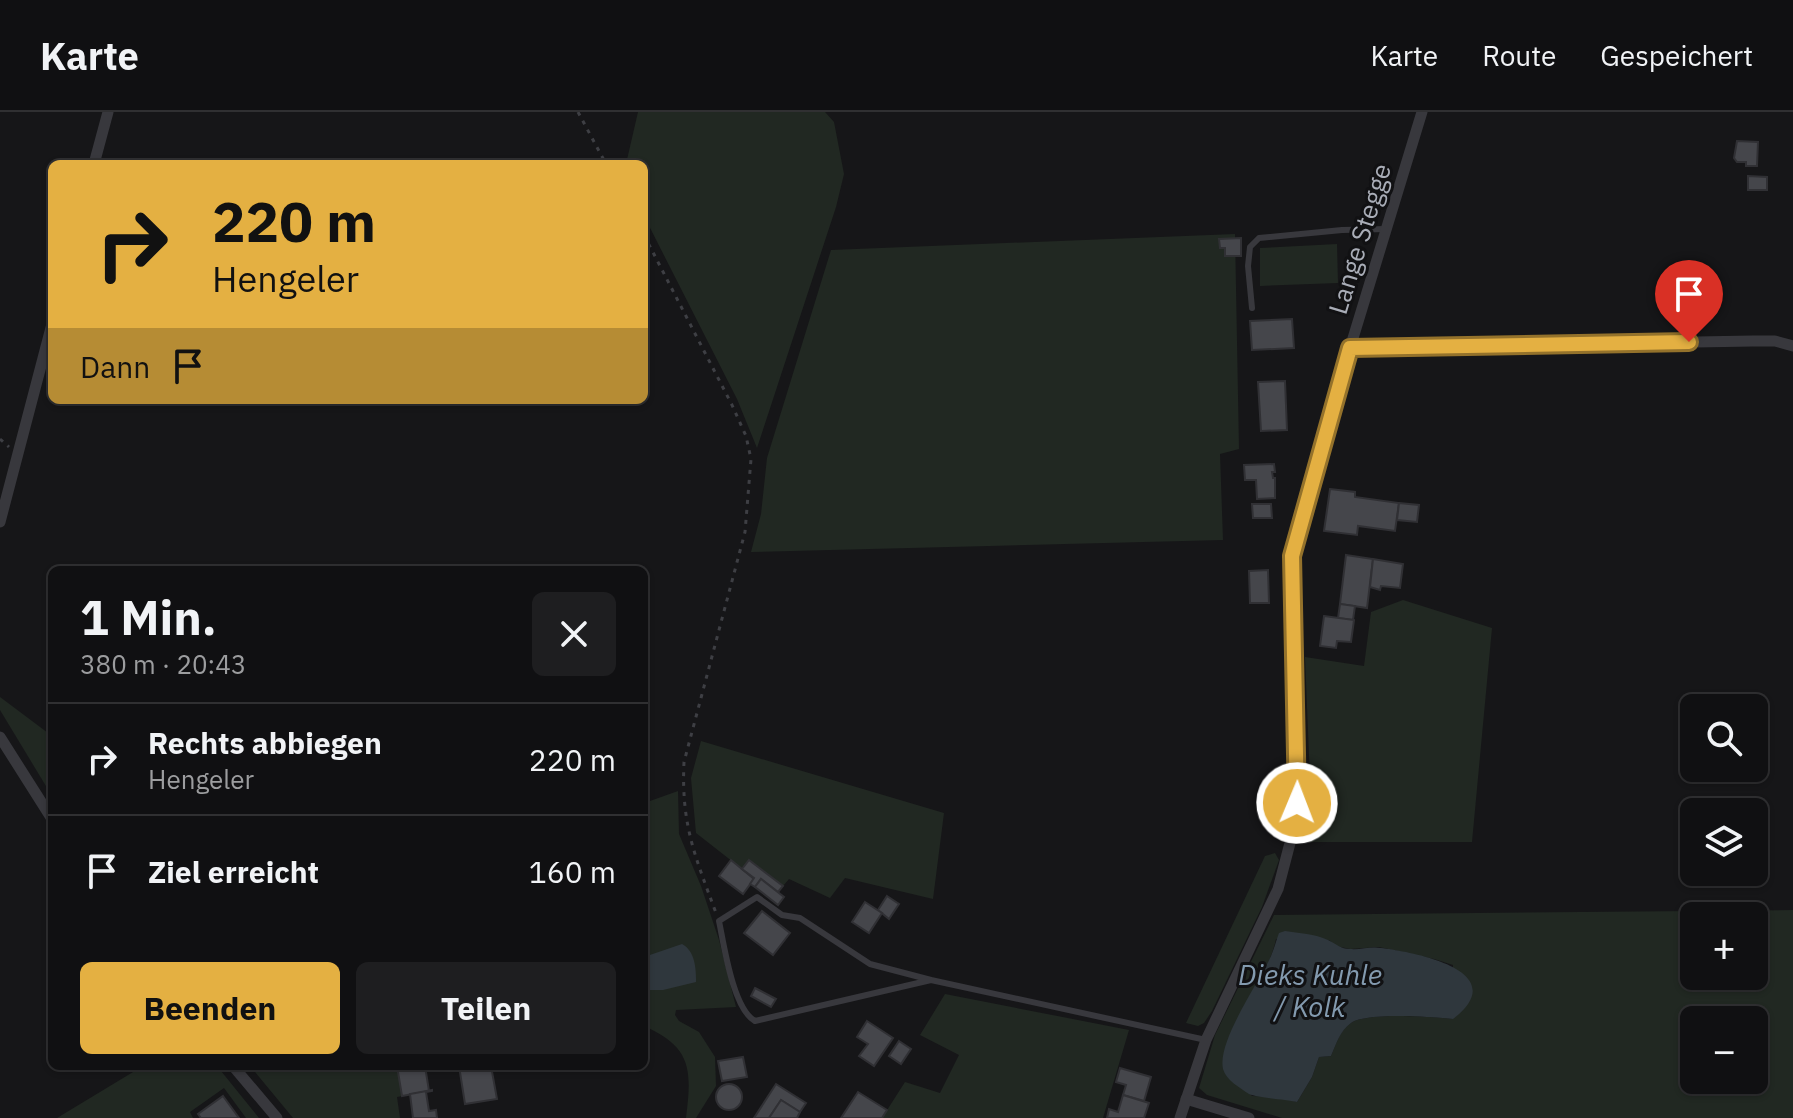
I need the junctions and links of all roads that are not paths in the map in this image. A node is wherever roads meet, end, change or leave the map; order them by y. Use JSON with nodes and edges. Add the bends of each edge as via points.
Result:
{"nodes":[{"id":1,"x":108,"y":112,"type":"edge"},
{"id":2,"x":1422,"y":112,"type":"edge"},
{"id":3,"x":95,"y":160,"type":"edge"},
{"id":4,"x":1387,"y":229,"type":"junction"},
{"id":5,"x":1252,"y":308,"type":"dead end"},
{"id":6,"x":48,"y":339,"type":"edge"},
{"id":7,"x":1793,"y":346,"type":"edge"},
{"id":8,"x":1350,"y":348,"type":"junction"},
{"id":9,"x":0,"y":522,"type":"edge"},
{"id":10,"x":0,"y":737,"type":"edge"},
{"id":11,"x":48,"y":813,"type":"edge"},
{"id":12,"x":931,"y":980,"type":"junction"},
{"id":13,"x":1206,"y":1040,"type":"junction"},
{"id":14,"x":236,"y":1070,"type":"edge"},
{"id":15,"x":1186,"y":1099,"type":"junction"},
{"id":16,"x":277,"y":1118,"type":"edge"},
{"id":17,"x":1180,"y":1118,"type":"edge"},
{"id":18,"x":1249,"y":1118,"type":"edge"}],
"edges":[{"from":1,"to":3,"type":"street"},
{"from":2,"to":4,"type":"street","name":"Lange Stegge"},
{"from":4,"to":5,"type":"lane","via":[[1259,238],[1250,247],[1248,266]]},
{"from":4,"to":8,"type":"street","name":"Lange Stegge"},
{"from":6,"to":9,"type":"street"},
{"from":7,"to":8,"type":"street","via":[[1753,341]]},
{"from":8,"to":13,"type":"street","name":"Lange Stegge","via":[[1292,556],[1296,820],[1278,889]]},
{"from":10,"to":11,"type":"street"},
{"from":12,"to":12,"type":"lane","via":[[755,1021],[744,1010],[730,972],[719,921],[757,897],[870,964]]},
{"from":12,"to":13,"type":"lane"},
{"from":13,"to":15,"type":"street","name":"Lange Stegge"},
{"from":14,"to":16,"type":"street"},
{"from":15,"to":17,"type":"street","name":"Lange Stegge"},
{"from":15,"to":18,"type":"street"}]}
